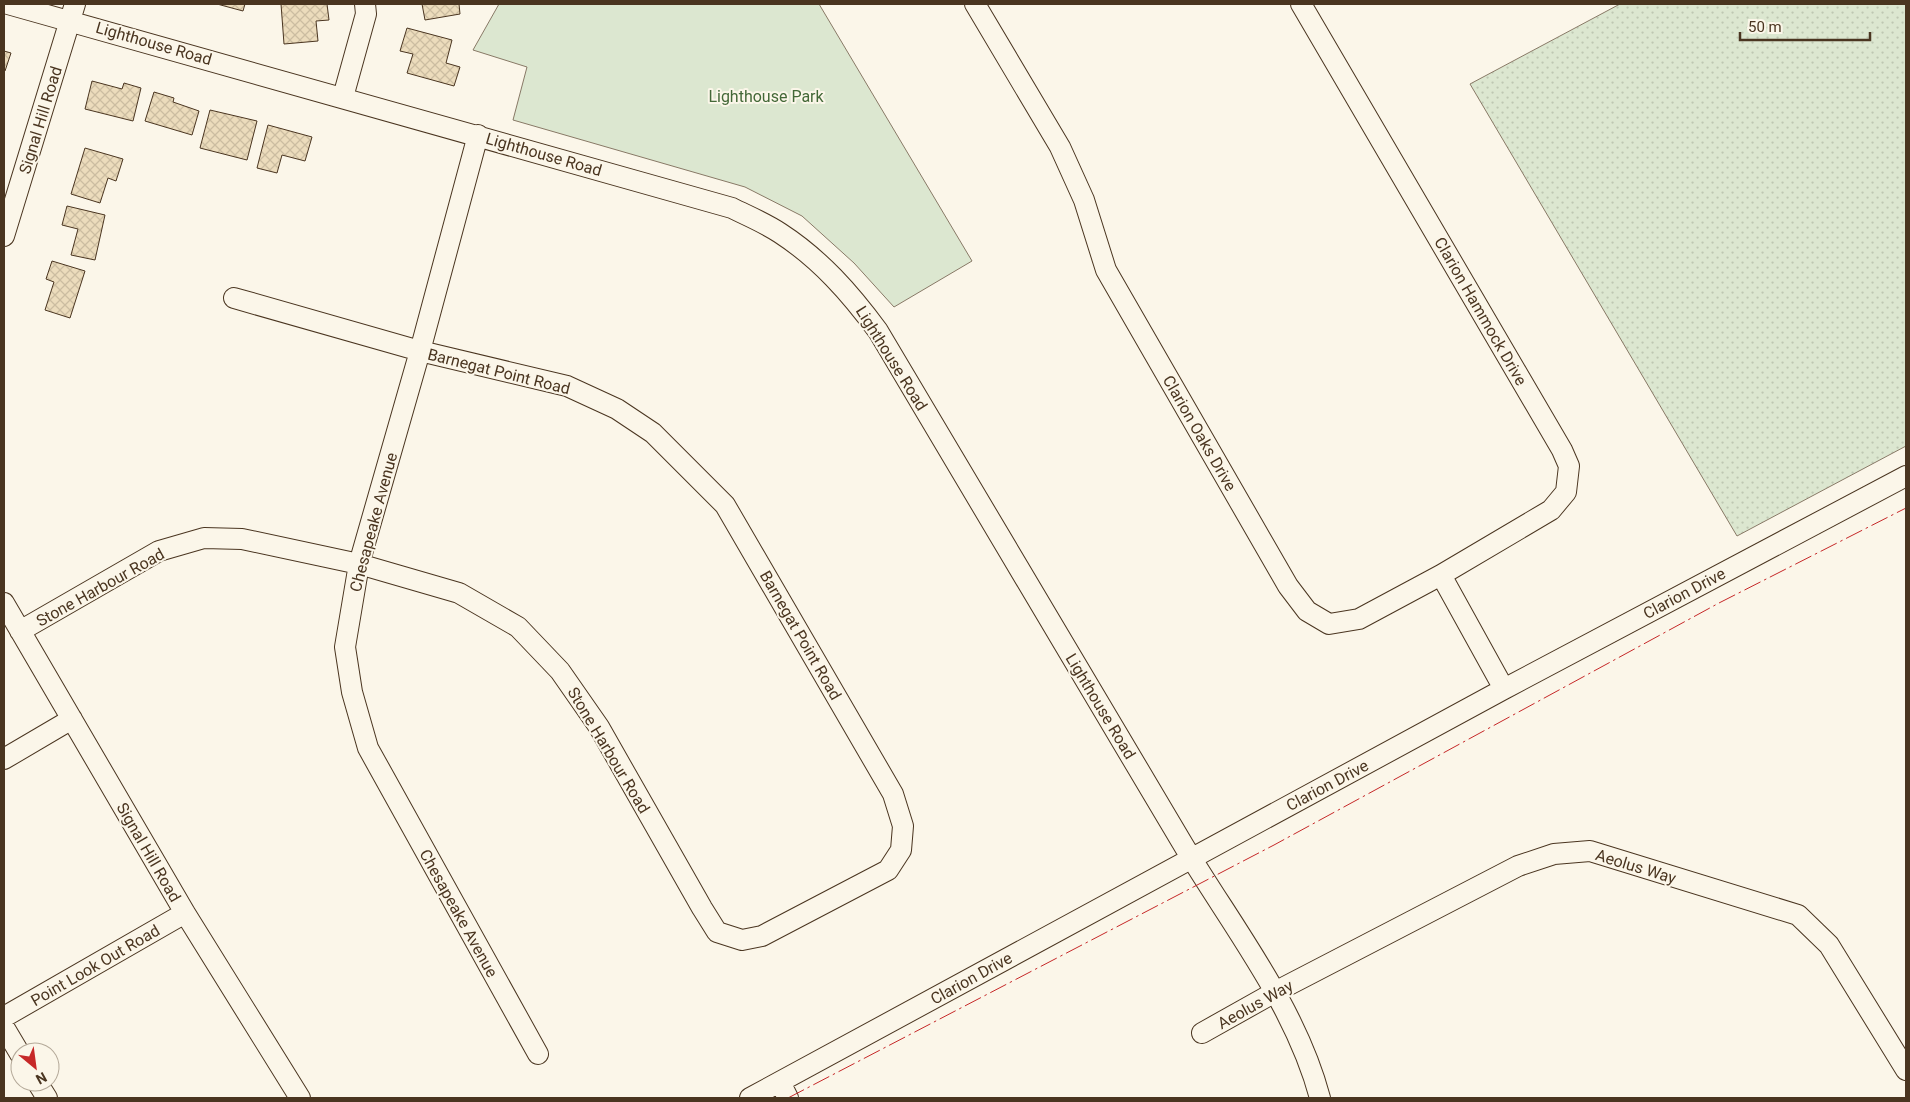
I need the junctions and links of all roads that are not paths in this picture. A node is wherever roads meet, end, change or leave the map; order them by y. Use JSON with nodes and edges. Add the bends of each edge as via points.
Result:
{"nodes":[{"id":1,"x":8,"y":4,"type":"edge"},
{"id":2,"x":365,"y":4,"type":"edge"},
{"id":3,"x":975,"y":4,"type":"edge"},
{"id":4,"x":1301,"y":4,"type":"edge"},
{"id":5,"x":73,"y":12,"type":"edge"},
{"id":6,"x":343,"y":97,"type":"junction"},
{"id":7,"x":478,"y":135,"type":"junction"},
{"id":8,"x":4,"y":236,"type":"edge"},
{"id":9,"x":234,"y":298,"type":"dead end"},
{"id":10,"x":420,"y":351,"type":"junction"},
{"id":11,"x":1906,"y":476,"type":"edge"},
{"id":12,"x":359,"y":564,"type":"junction"},
{"id":13,"x":1441,"y":575,"type":"junction"},
{"id":14,"x":4,"y":603,"type":"edge"},
{"id":15,"x":20,"y":631,"type":"junction"},
{"id":16,"x":1504,"y":689,"type":"junction"},
{"id":17,"x":72,"y":719,"type":"junction"},
{"id":18,"x":4,"y":759,"type":"edge"},
{"id":19,"x":893,"y":794,"type":"joint"},
{"id":20,"x":1191,"y":858,"type":"junction"},
{"id":21,"x":185,"y":914,"type":"junction"},
{"id":22,"x":1275,"y":992,"type":"junction"},
{"id":23,"x":4,"y":1017,"type":"edge"},
{"id":24,"x":4,"y":1027,"type":"edge"},
{"id":25,"x":1202,"y":1033,"type":"dead end"},
{"id":26,"x":13,"y":1042,"type":"edge"},
{"id":27,"x":538,"y":1054,"type":"dead end"},
{"id":28,"x":1906,"y":1070,"type":"edge"},
{"id":29,"x":784,"y":1090,"type":"edge"},
{"id":30,"x":300,"y":1098,"type":"edge"},
{"id":31,"x":750,"y":1098,"type":"edge"},
{"id":32,"x":1320,"y":1098,"type":"edge"}],
"edges":[{"from":1,"to":5,"type":"street","name":"Lighthouse Road"},
{"from":2,"to":6,"type":"street","via":[[366,14]]},
{"from":3,"to":13,"type":"street","name":"Clarion Oaks Drive","via":[[1060,147],[1084,200],[1106,270],[1288,586],[1307,611],[1329,624],[1359,619]]},
{"from":4,"to":13,"type":"street","name":"Clarion Hammock Drive","via":[[1569,466],[1566,492],[1551,510]]},
{"from":5,"to":6,"type":"street","name":"Lighthouse Road"},
{"from":5,"to":8,"type":"street","name":"Signal Hill Road"},
{"from":6,"to":7,"type":"street","name":"Lighthouse Road"},
{"from":7,"to":10,"type":"street","name":"Chesapeake Avenue"},
{"from":7,"to":20,"type":"street","name":"Lighthouse Road","via":[[732,208],[780,233],[850,292],[878,331]]},
{"from":9,"to":10,"type":"street","name":"Barnegat Point Road"},
{"from":10,"to":12,"type":"street","name":"Chesapeake Avenue"},
{"from":10,"to":19,"type":"street","name":"Barnegat Point Road","via":[[567,386],[617,409],[653,433],[725,505]]},
{"from":11,"to":16,"type":"street","name":"Clarion Drive"},
{"from":12,"to":15,"type":"street","name":"Stone Harbour Road","via":[[242,539],[204,538],[159,551]]},
{"from":12,"to":19,"type":"street","name":"Stone Harbour Road","via":[[459,593],[518,627],[560,671],[599,727],[717,932],[742,940],[762,936],[888,870],[901,850],[903,826]]},
{"from":12,"to":27,"type":"street","name":"Chesapeake Avenue","via":[[344,647],[352,692],[368,748]]},
{"from":13,"to":16,"type":"street"},
{"from":14,"to":15,"type":"street","name":"Signal Hill Road"},
{"from":15,"to":17,"type":"street","name":"Signal Hill Road"},
{"from":16,"to":20,"type":"street","name":"Clarion Drive"},
{"from":17,"to":18,"type":"street"},
{"from":17,"to":21,"type":"street","name":"Signal Hill Road"},
{"from":20,"to":22,"type":"street","name":"Lighthouse Road"},
{"from":20,"to":29,"type":"street","name":"Clarion Drive"},
{"from":21,"to":23,"type":"street","name":"Point Look Out Road"},
{"from":21,"to":30,"type":"street","name":"Signal Hill Road"},
{"from":22,"to":25,"type":"street","name":"Aeolus Way"},
{"from":22,"to":28,"type":"street","name":"Aeolus Way","via":[[1518,866],[1554,854],[1590,851],[1798,915],[1829,945]]},
{"from":22,"to":32,"type":"street","name":"Lighthouse Road","via":[[1312,1065]]},
{"from":24,"to":26,"type":"street"},
{"from":29,"to":31,"type":"street","name":"Clarion Drive"}]}
